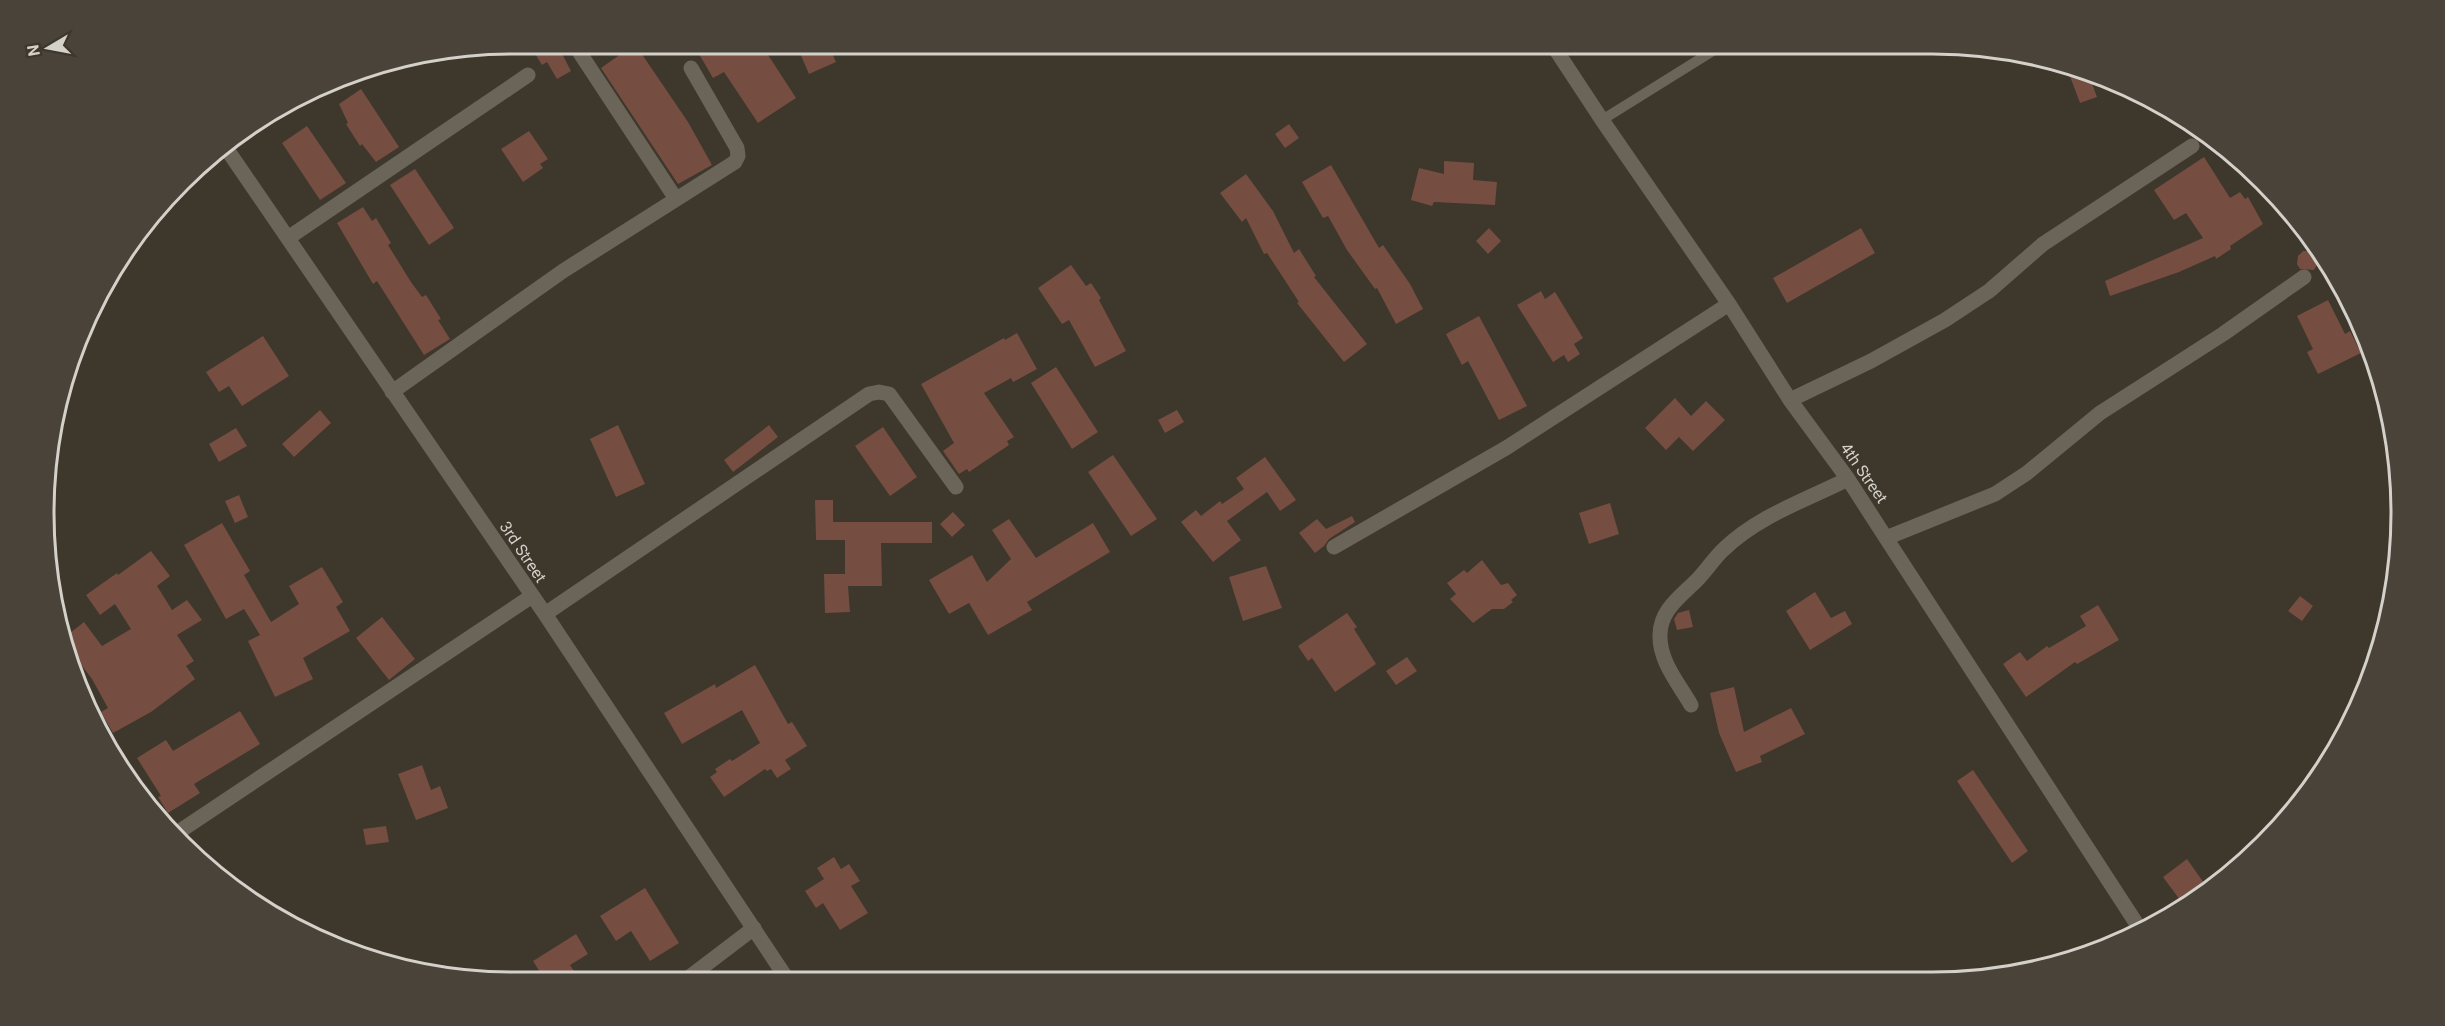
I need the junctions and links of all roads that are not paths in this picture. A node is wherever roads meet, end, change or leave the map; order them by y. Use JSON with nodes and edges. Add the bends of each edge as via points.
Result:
{"nodes":[{"id":1,"x":581,"y":54,"type":"edge"},
{"id":2,"x":1559,"y":54,"type":"edge"},
{"id":3,"x":1708,"y":54,"type":"edge"},
{"id":4,"x":691,"y":68,"type":"dead end"},
{"id":5,"x":528,"y":75,"type":"dead end"},
{"id":6,"x":1602,"y":120,"type":"junction"},
{"id":7,"x":2192,"y":146,"type":"dead end"},
{"id":8,"x":230,"y":152,"type":"edge"},
{"id":9,"x":676,"y":199,"type":"junction"},
{"id":10,"x":288,"y":238,"type":"junction"},
{"id":11,"x":2304,"y":277,"type":"dead end"},
{"id":12,"x":1729,"y":304,"type":"junction"},
{"id":13,"x":392,"y":392,"type":"junction"},
{"id":14,"x":1790,"y":400,"type":"junction"},
{"id":15,"x":1848,"y":479,"type":"junction"},
{"id":16,"x":956,"y":488,"type":"dead end"},
{"id":17,"x":1886,"y":537,"type":"junction"},
{"id":18,"x":1334,"y":547,"type":"dead end"},
{"id":19,"x":531,"y":596,"type":"junction"},
{"id":20,"x":545,"y":614,"type":"junction"},
{"id":21,"x":1691,"y":705,"type":"dead end"},
{"id":22,"x":182,"y":831,"type":"edge"},
{"id":23,"x":2137,"y":924,"type":"edge"},
{"id":24,"x":754,"y":928,"type":"junction"},
{"id":25,"x":696,"y":972,"type":"edge"},
{"id":26,"x":783,"y":972,"type":"edge"}],
"edges":[{"from":1,"to":9,"type":"street"},
{"from":2,"to":6,"type":"street","name":"4th Street"},
{"from":3,"to":6,"type":"lane"},
{"from":4,"to":9,"type":"street","via":[[738,156],[735,162]]},
{"from":5,"to":10,"type":"street"},
{"from":6,"to":12,"type":"street","name":"4th Street"},
{"from":7,"to":14,"type":"street","via":[[2043,244],[1989,291],[1945,320]]},
{"from":8,"to":10,"type":"street","name":"3rd Street"},
{"from":9,"to":13,"type":"street","via":[[563,271]]},
{"from":10,"to":13,"type":"street","name":"3rd Street"},
{"from":11,"to":17,"type":"street","via":[[2100,413],[1995,494]]},
{"from":12,"to":14,"type":"street","name":"4th Street"},
{"from":12,"to":18,"type":"street","via":[[1506,448]]},
{"from":13,"to":19,"type":"street","name":"3rd Street"},
{"from":14,"to":15,"type":"street","name":"4th Street"},
{"from":15,"to":17,"type":"street","name":"4th Street"},
{"from":15,"to":21,"type":"street","via":[[1746,531],[1670,605],[1660,635],[1662,656]]},
{"from":16,"to":20,"type":"street","via":[[889,394],[869,394]]},
{"from":17,"to":23,"type":"street","name":"4th Street"},
{"from":19,"to":20,"type":"street","name":"3rd Street"},
{"from":19,"to":22,"type":"street"},
{"from":20,"to":24,"type":"street","name":"3rd Street"},
{"from":24,"to":25,"type":"street"},
{"from":24,"to":26,"type":"street","name":"3rd Street"}]}
